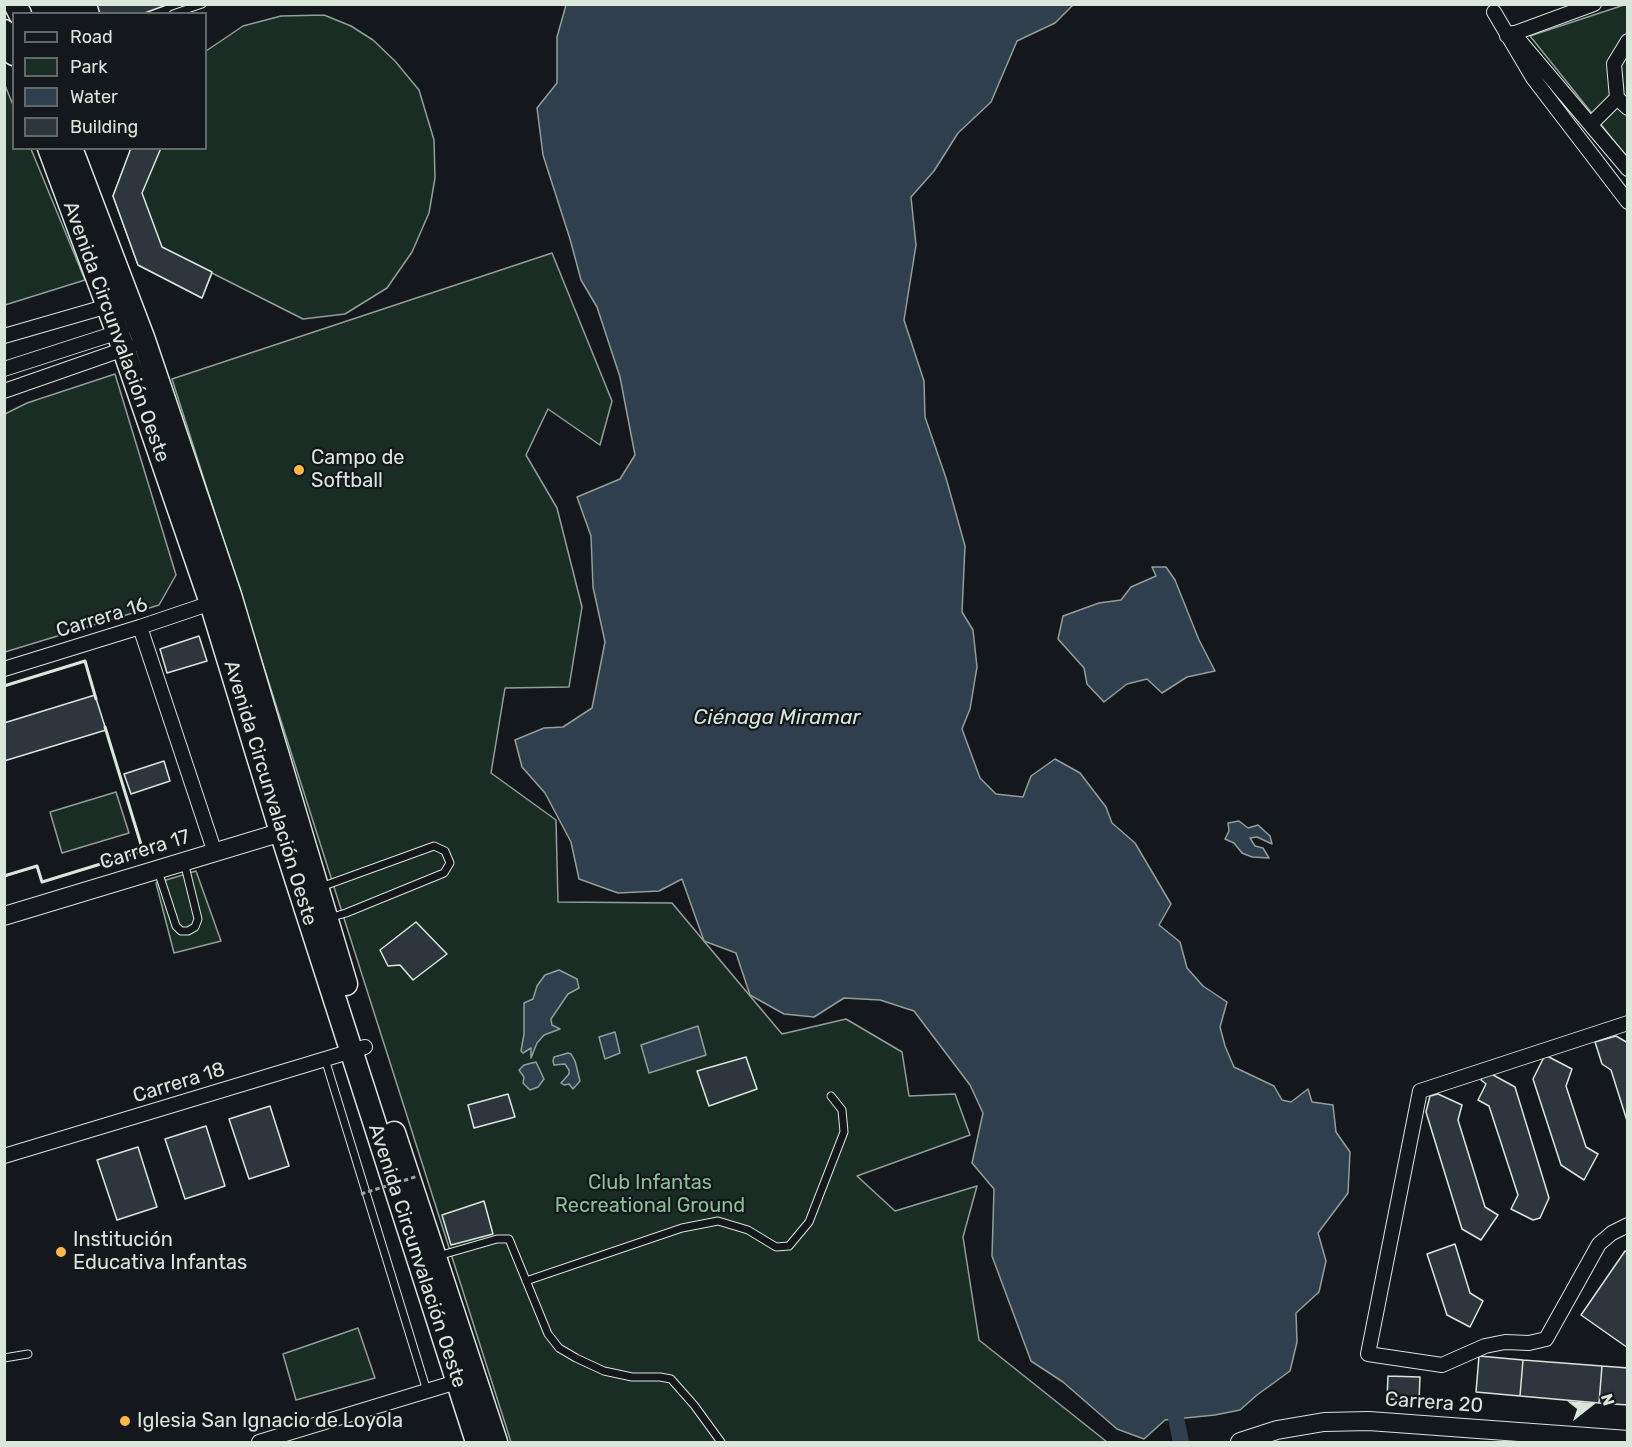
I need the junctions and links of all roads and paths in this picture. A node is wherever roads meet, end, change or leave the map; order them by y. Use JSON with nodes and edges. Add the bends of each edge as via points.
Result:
{"nodes":[{"id":1,"x":202,"y":4,"type":"edge"},
{"id":2,"x":1594,"y":4,"type":"edge"},
{"id":3,"x":1491,"y":8,"type":"edge"},
{"id":4,"x":179,"y":12,"type":"edge"},
{"id":5,"x":4,"y":31,"type":"edge"},
{"id":6,"x":1510,"y":35,"type":"junction"},
{"id":7,"x":1628,"y":41,"type":"edge"},
{"id":8,"x":12,"y":49,"type":"edge"},
{"id":9,"x":1617,"y":98,"type":"junction"},
{"id":10,"x":1628,"y":108,"type":"edge"},
{"id":11,"x":1590,"y":124,"type":"junction"},
{"id":12,"x":50,"y":150,"type":"edge"},
{"id":13,"x":72,"y":150,"type":"edge"},
{"id":14,"x":1628,"y":169,"type":"edge"},
{"id":15,"x":1628,"y":202,"type":"edge"},
{"id":16,"x":108,"y":306,"type":"junction"},
{"id":17,"x":4,"y":336,"type":"edge"},
{"id":18,"x":131,"y":337,"type":"junction"},
{"id":19,"x":4,"y":369,"type":"edge"},
{"id":20,"x":4,"y":391,"type":"edge"},
{"id":21,"x":211,"y":603,"type":"junction"},
{"id":22,"x":140,"y":627,"type":"junction"},
{"id":23,"x":4,"y":669,"type":"edge"},
{"id":24,"x":290,"y":829,"type":"junction"},
{"id":25,"x":215,"y":853,"type":"junction"},
{"id":26,"x":184,"y":862,"type":"junction"},
{"id":27,"x":158,"y":870,"type":"junction"},
{"id":28,"x":317,"y":888,"type":"junction"},
{"id":29,"x":4,"y":916,"type":"edge"},
{"id":30,"x":326,"y":918,"type":"junction"},
{"id":31,"x":1628,"y":1023,"type":"edge"},
{"id":32,"x":358,"y":1049,"type":"junction"},
{"id":33,"x":325,"y":1059,"type":"junction"},
{"id":34,"x":831,"y":1096,"type":"dead end"},
{"id":35,"x":4,"y":1156,"type":"edge"},
{"id":36,"x":418,"y":1176,"type":"dead end"},
{"id":37,"x":362,"y":1194,"type":"dead end"},
{"id":38,"x":1628,"y":1225,"type":"edge"},
{"id":39,"x":435,"y":1257,"type":"junction"},
{"id":40,"x":526,"y":1281,"type":"junction"},
{"id":41,"x":28,"y":1354,"type":"dead end"},
{"id":42,"x":4,"y":1358,"type":"edge"},
{"id":43,"x":466,"y":1380,"type":"junction"},
{"id":44,"x":427,"y":1391,"type":"junction"},
{"id":45,"x":1628,"y":1440,"type":"edge"},
{"id":46,"x":259,"y":1443,"type":"edge"},
{"id":47,"x":477,"y":1443,"type":"edge"},
{"id":48,"x":496,"y":1443,"type":"edge"},
{"id":49,"x":722,"y":1443,"type":"edge"},
{"id":50,"x":1240,"y":1443,"type":"edge"}],
"edges":[{"from":1,"to":4,"type":"lane"},
{"from":2,"to":6,"type":"street"},
{"from":3,"to":6,"type":"street"},
{"from":5,"to":8,"type":"main road"},
{"from":6,"to":11,"type":"street"},
{"from":6,"to":15,"type":"street","via":[[1533,78]]},
{"from":7,"to":9,"type":"street","via":[[1614,64]]},
{"from":9,"to":10,"type":"street"},
{"from":9,"to":11,"type":"street"},
{"from":11,"to":14,"type":"street"},
{"from":12,"to":16,"type":"main road","name":"Avenida Circunvalación Oeste"},
{"from":13,"to":18,"type":"main road","name":"Avenida Circunvalación Oeste"},
{"from":16,"to":17,"type":"street"},
{"from":16,"to":18,"type":"main road","name":"Avenida Circunvalación Oeste"},
{"from":18,"to":19,"type":"street"},
{"from":18,"to":20,"type":"street"},
{"from":18,"to":21,"type":"main road","name":"Avenida Circunvalación Oeste"},
{"from":18,"to":24,"type":"main road","name":"Avenida Circunvalación Oeste","via":[[230,595]]},
{"from":21,"to":22,"type":"street","name":"Carrera 16"},
{"from":21,"to":24,"type":"main road","name":"Avenida Circunvalación Oeste"},
{"from":22,"to":23,"type":"street","name":"Carrera 16"},
{"from":22,"to":25,"type":"street"},
{"from":24,"to":25,"type":"street","name":"Carrera 17"},
{"from":24,"to":28,"type":"main road","name":"Avenida Circunvalación Oeste"},
{"from":24,"to":32,"type":"main road","name":"Avenida Circunvalación Oeste"},
{"from":25,"to":26,"type":"street","name":"Carrera 17"},
{"from":26,"to":27,"type":"street","name":"Carrera 17"},
{"from":26,"to":27,"type":"lane","via":[[198,919],[188,931],[176,926]]},
{"from":27,"to":29,"type":"street","name":"Carrera 17"},
{"from":28,"to":30,"type":"main road","name":"Avenida Circunvalación Oeste"},
{"from":28,"to":30,"type":"lane","via":[[434,846],[445,851],[450,863],[444,873]]},
{"from":30,"to":32,"type":"main road","name":"Avenida Circunvalación Oeste"},
{"from":31,"to":38,"type":"street","via":[[1420,1091],[1368,1354],[1442,1365],[1485,1346],[1545,1339],[1599,1244]]},
{"from":32,"to":33,"type":"street","name":"Carrera 18"},
{"from":32,"to":39,"type":"main road","name":"Avenida Circunvalación Oeste"},
{"from":32,"to":43,"type":"main road","name":"Avenida Circunvalación Oeste"},
{"from":33,"to":35,"type":"street","name":"Carrera 18"},
{"from":33,"to":44,"type":"lane"},
{"from":34,"to":40,"type":"lane","via":[[842,1110],[844,1132],[809,1222],[789,1246],[776,1247],[748,1230],[718,1221],[682,1228]]},
{"from":36,"to":37,"type":"path","bridge":true},
{"from":39,"to":40,"type":"lane","via":[[509,1239]]},
{"from":39,"to":43,"type":"main road","name":"Avenida Circunvalación Oeste"},
{"from":40,"to":49,"type":"lane","via":[[548,1334],[559,1348],[604,1371],[671,1379]]},
{"from":41,"to":42,"type":"lane"},
{"from":43,"to":44,"type":"street"},
{"from":43,"to":47,"type":"main road","name":"Avenida Circunvalación Oeste"},
{"from":43,"to":48,"type":"main road","name":"Avenida Circunvalación Oeste"},
{"from":44,"to":46,"type":"street"},
{"from":45,"to":50,"type":"street","name":"Carrera 20","via":[[1369,1420],[1277,1430]]}]}
